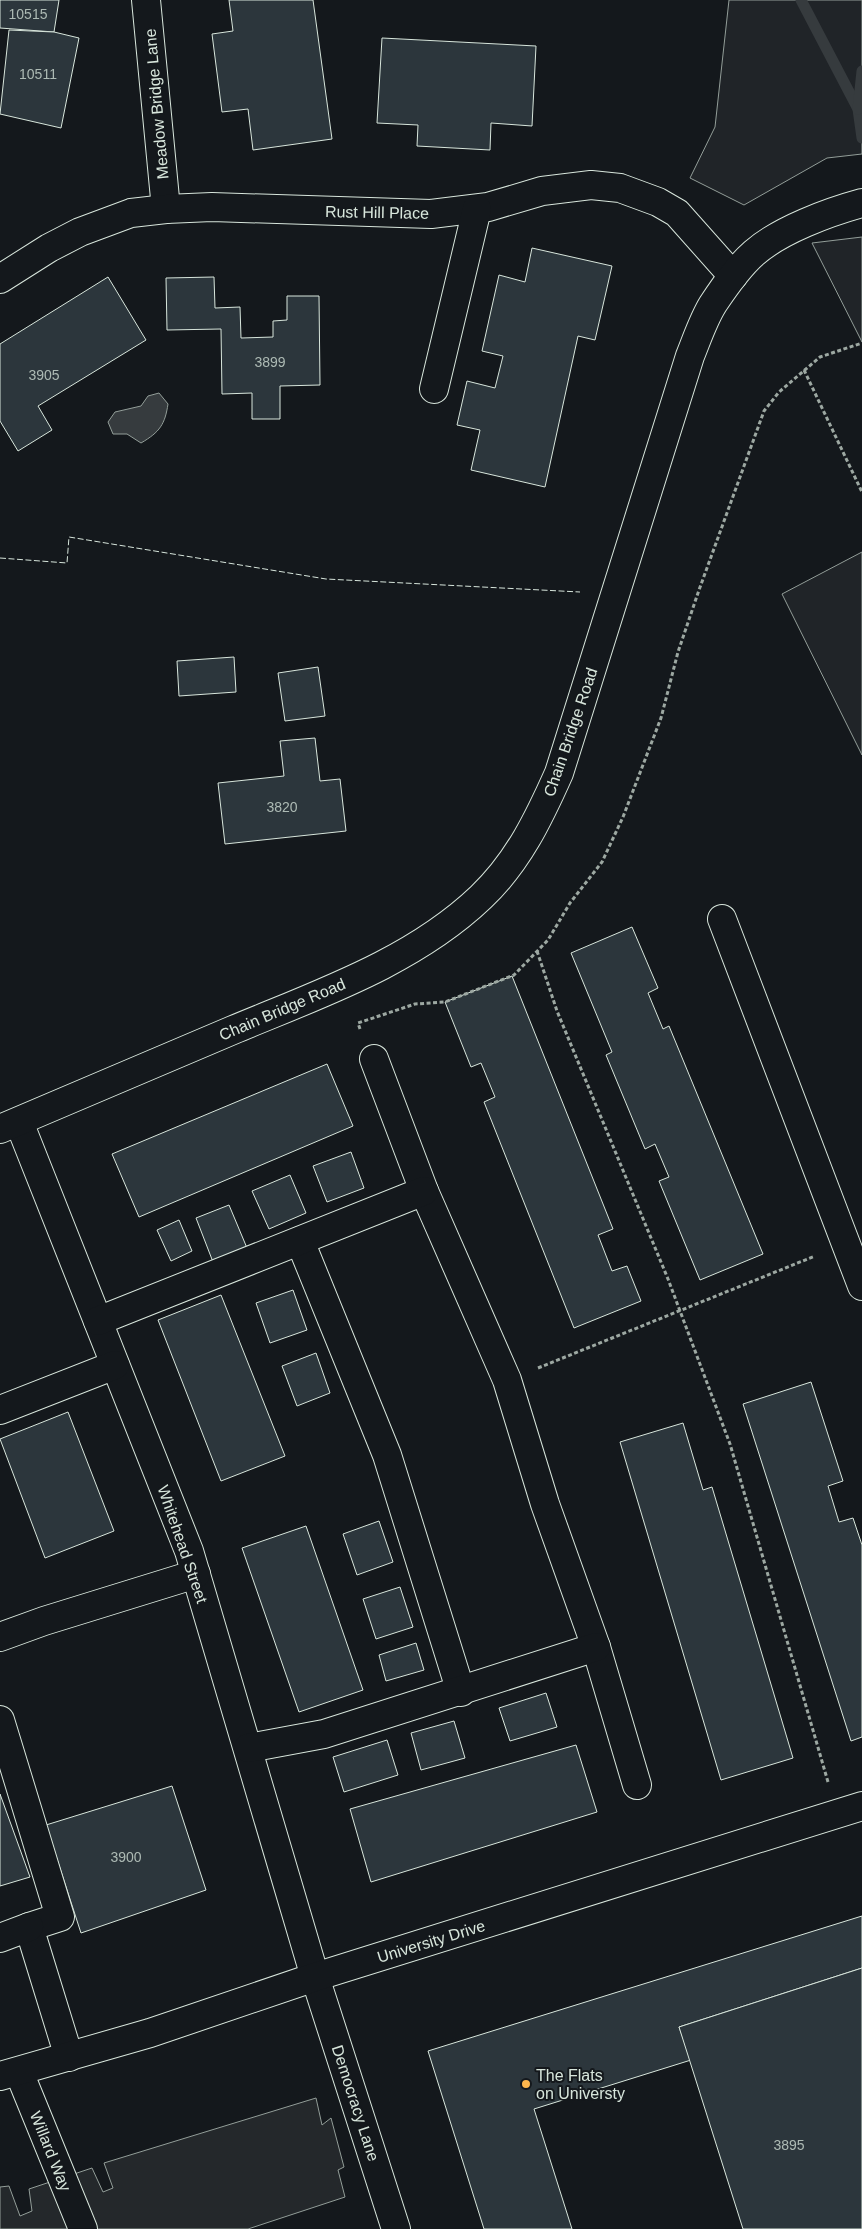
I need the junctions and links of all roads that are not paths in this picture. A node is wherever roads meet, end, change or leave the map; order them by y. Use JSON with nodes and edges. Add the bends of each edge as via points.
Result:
{"nodes":[{"id":1,"x":146,"y":0,"type":"edge"},
{"id":2,"x":862,"y":203,"type":"edge"},
{"id":3,"x":166,"y":209,"type":"junction"},
{"id":4,"x":477,"y":209,"type":"junction"},
{"id":5,"x":733,"y":276,"type":"junction"},
{"id":6,"x":0,"y":279,"type":"edge"},
{"id":7,"x":434,"y":389,"type":"dead end"},
{"id":8,"x":722,"y":919,"type":"dead end"},
{"id":9,"x":374,"y":1059,"type":"dead end"},
{"id":10,"x":9,"y":1126,"type":"edge"},
{"id":11,"x":424,"y":1191,"type":"junction"},
{"id":12,"x":300,"y":1241,"type":"junction"},
{"id":13,"x":861,"y":1280,"type":"edge"},
{"id":14,"x":98,"y":1321,"type":"junction"},
{"id":15,"x":115,"y":1365,"type":"junction"},
{"id":16,"x":0,"y":1410,"type":"edge"},
{"id":17,"x":196,"y":1574,"type":"junction"},
{"id":18,"x":0,"y":1637,"type":"edge"},
{"id":19,"x":596,"y":1647,"type":"junction"},
{"id":20,"x":461,"y":1692,"type":"junction"},
{"id":21,"x":0,"y":1720,"type":"edge"},
{"id":22,"x":248,"y":1748,"type":"junction"},
{"id":23,"x":637,"y":1785,"type":"dead end"},
{"id":24,"x":850,"y":1810,"type":"edge"},
{"id":25,"x":29,"y":1927,"type":"junction"},
{"id":26,"x":0,"y":1938,"type":"edge"},
{"id":27,"x":316,"y":1977,"type":"junction"},
{"id":28,"x":69,"y":2057,"type":"junction"},
{"id":29,"x":9,"y":2074,"type":"edge"},
{"id":30,"x":83,"y":2229,"type":"edge"},
{"id":31,"x":396,"y":2229,"type":"edge"}],
"edges":[{"from":1,"to":3,"type":"street","name":"Meadow Bridge Lane"},
{"from":2,"to":5,"type":"street","name":"Chain Bridge Road","via":[[829,212],[793,229],[755,252]]},
{"from":3,"to":4,"type":"street","name":"Rust Hill Place","via":[[212,207],[431,214]]},
{"from":3,"to":6,"type":"street","name":"Rust Hill Place","via":[[131,213],[80,232]]},
{"from":4,"to":5,"type":"street","name":"Rust Hill Place","via":[[566,186],[620,188],[658,202],[677,214]]},
{"from":4,"to":7,"type":"street"},
{"from":5,"to":10,"type":"street","name":"Chain Bridge Road","via":[[712,305],[690,356],[559,773],[534,828],[511,863],[482,896],[406,952],[346,983]]},
{"from":8,"to":13,"type":"street"},
{"from":9,"to":11,"type":"street"},
{"from":10,"to":14,"type":"street","name":"Whitehead Street"},
{"from":11,"to":12,"type":"street"},
{"from":11,"to":19,"type":"street","via":[[507,1380],[545,1504]]},
{"from":12,"to":14,"type":"street"},
{"from":12,"to":20,"type":"street","via":[[387,1456]]},
{"from":14,"to":15,"type":"street","name":"Whitehead Street"},
{"from":15,"to":16,"type":"street"},
{"from":15,"to":17,"type":"street","name":"Whitehead Street"},
{"from":17,"to":18,"type":"street"},
{"from":17,"to":22,"type":"street","name":"Whitehead Street"},
{"from":19,"to":20,"type":"street"},
{"from":19,"to":23,"type":"street"},
{"from":20,"to":22,"type":"street","via":[[324,1734]]},
{"from":21,"to":25,"type":"street","via":[[60,1916]]},
{"from":22,"to":27,"type":"street","name":"Whitehead Street"},
{"from":24,"to":27,"type":"street","name":"University Drive"},
{"from":25,"to":26,"type":"street"},
{"from":25,"to":28,"type":"street"},
{"from":27,"to":28,"type":"street","name":"University Drive","via":[[150,2034]]},
{"from":27,"to":31,"type":"street","name":"Democracy Lane"},
{"from":28,"to":29,"type":"street","name":"University Drive"},
{"from":29,"to":30,"type":"street","name":"Willard Way"}]}
